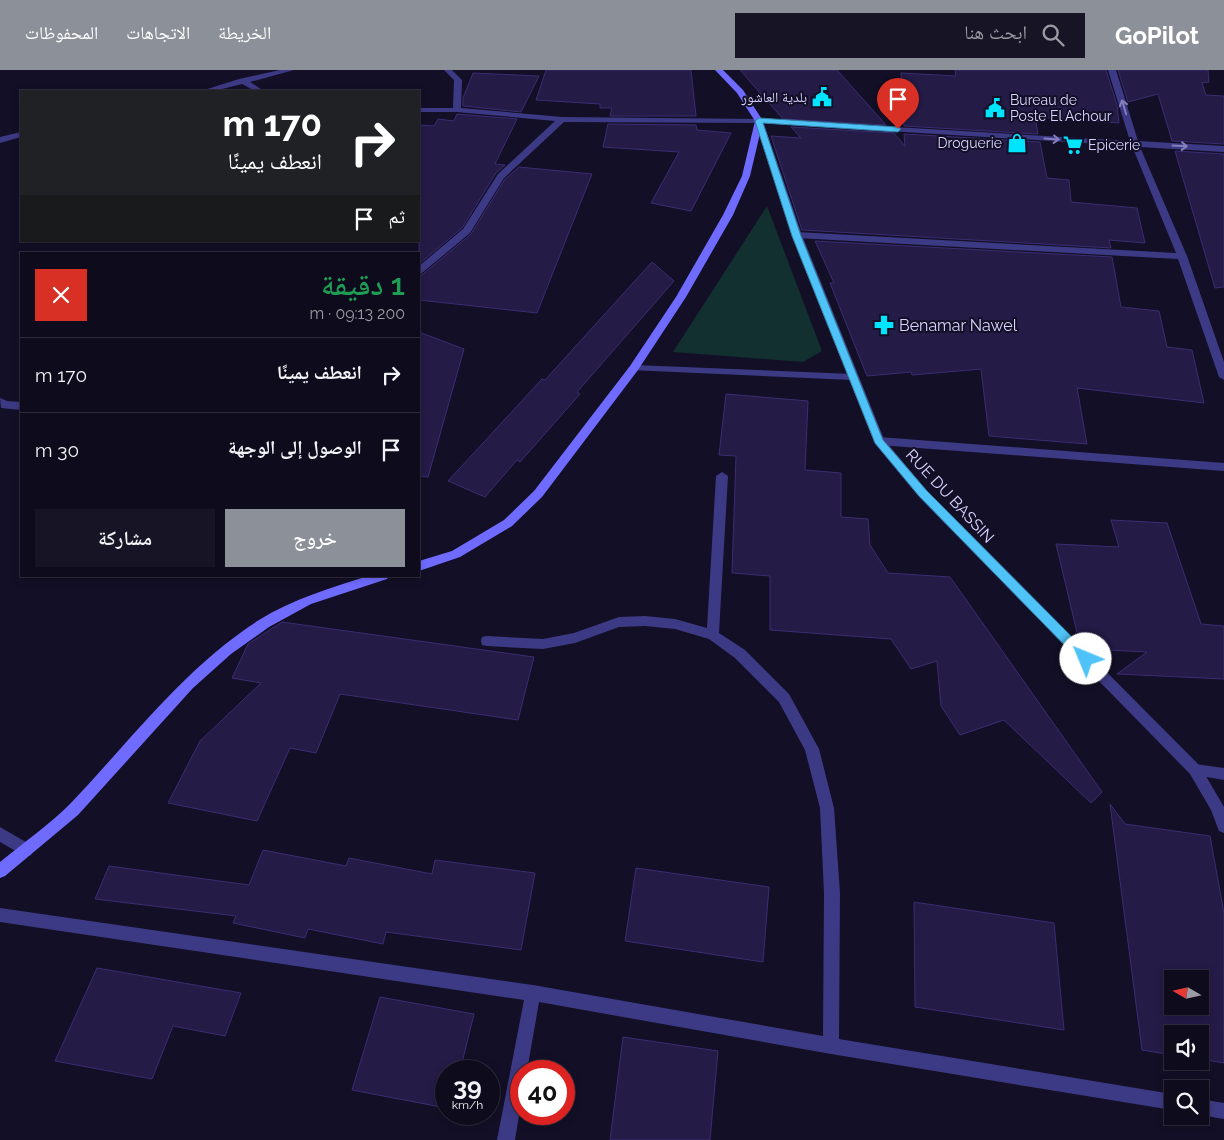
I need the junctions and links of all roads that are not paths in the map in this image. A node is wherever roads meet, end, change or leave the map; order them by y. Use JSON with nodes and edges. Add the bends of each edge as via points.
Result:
{"nodes":[{"id":1,"x":290,"y":70,"type":"edge"},
{"id":2,"x":448,"y":70,"type":"edge"},
{"id":3,"x":719,"y":70,"type":"edge"},
{"id":4,"x":1112,"y":70,"type":"edge"},
{"id":5,"x":242,"y":81,"type":"junction"},
{"id":6,"x":209,"y":90,"type":"edge"},
{"id":7,"x":258,"y":90,"type":"edge"},
{"id":8,"x":420,"y":110,"type":"edge"},
{"id":9,"x":457,"y":110,"type":"junction"},
{"id":10,"x":562,"y":119,"type":"junction"},
{"id":11,"x":759,"y":121,"type":"junction"},
{"id":12,"x":20,"y":136,"type":"edge"},
{"id":13,"x":0,"y":140,"type":"edge"},
{"id":14,"x":1135,"y":144,"type":"junction"},
{"id":15,"x":1224,"y":149,"type":"edge"},
{"id":16,"x":797,"y":236,"type":"junction"},
{"id":17,"x":1182,"y":256,"type":"junction"},
{"id":18,"x":420,"y":270,"type":"edge"},
{"id":19,"x":634,"y":368,"type":"junction"},
{"id":20,"x":852,"y":377,"type":"junction"},
{"id":21,"x":1224,"y":377,"type":"edge"},
{"id":22,"x":0,"y":402,"type":"edge"},
{"id":23,"x":20,"y":406,"type":"edge"},
{"id":24,"x":879,"y":441,"type":"junction"},
{"id":25,"x":1224,"y":467,"type":"edge"},
{"id":26,"x":722,"y":476,"type":"dead end"},
{"id":27,"x":420,"y":566,"type":"edge"},
{"id":28,"x":380,"y":577,"type":"edge"},
{"id":29,"x":713,"y":635,"type":"junction"},
{"id":30,"x":487,"y":641,"type":"dead end"},
{"id":31,"x":1195,"y":770,"type":"junction"},
{"id":32,"x":1224,"y":774,"type":"edge"},
{"id":33,"x":1224,"y":826,"type":"edge"},
{"id":34,"x":0,"y":834,"type":"edge"},
{"id":35,"x":26,"y":850,"type":"junction"},
{"id":36,"x":0,"y":871,"type":"edge"},
{"id":37,"x":0,"y":915,"type":"edge"},
{"id":38,"x":533,"y":993,"type":"junction"},
{"id":39,"x":831,"y":1046,"type":"junction"},
{"id":40,"x":1164,"y":1101,"type":"edge"},
{"id":41,"x":1209,"y":1108,"type":"edge"},
{"id":42,"x":1224,"y":1110,"type":"edge"},
{"id":43,"x":506,"y":1140,"type":"edge"}],
"edges":[{"from":1,"to":5,"type":"street"},
{"from":2,"to":9,"type":"street","via":[[458,80]]},
{"from":3,"to":11,"type":"main road","via":[[740,92]]},
{"from":14,"to":4,"type":"street","one_way":true},
{"from":5,"to":6,"type":"street"},
{"from":5,"to":7,"type":"street"},
{"from":8,"to":9,"type":"street"},
{"from":9,"to":10,"type":"street"},
{"from":10,"to":11,"type":"street"},
{"from":10,"to":18,"type":"street","via":[[501,176],[467,231]]},
{"from":11,"to":14,"type":"street","one_way":true},
{"from":11,"to":16,"type":"street","name":"RUE DU BASSIN"},
{"from":11,"to":19,"type":"main road","via":[[746,176],[728,215],[681,297]]},
{"from":12,"to":13,"type":"street"},
{"from":14,"to":15,"type":"street","one_way":true},
{"from":14,"to":17,"type":"street"},
{"from":16,"to":17,"type":"street"},
{"from":16,"to":20,"type":"street","name":"RUE DU BASSIN"},
{"from":17,"to":21,"type":"street"},
{"from":19,"to":20,"type":"street"},
{"from":19,"to":27,"type":"main road","via":[[538,494],[508,523],[456,554]]},
{"from":20,"to":24,"type":"street","name":"RUE DU BASSIN"},
{"from":22,"to":23,"type":"street"},
{"from":24,"to":25,"type":"street"},
{"from":24,"to":31,"type":"street","name":"RUE DU BASSIN","via":[[923,494]]},
{"from":26,"to":29,"type":"street"},
{"from":28,"to":35,"type":"main road","via":[[307,601],[265,623],[226,650],[188,684],[73,810]]},
{"from":29,"to":30,"type":"street","via":[[675,624],[645,621],[619,622],[575,638],[543,644]]},
{"from":29,"to":39,"type":"street","via":[[740,654],[784,698],[812,749],[827,818],[832,893]]},
{"from":31,"to":32,"type":"street"},
{"from":31,"to":33,"type":"street","name":"RUE DU BASSIN","via":[[1217,807]]},
{"from":34,"to":35,"type":"street"},
{"from":35,"to":36,"type":"main road"},
{"from":37,"to":38,"type":"street"},
{"from":38,"to":39,"type":"street"},
{"from":38,"to":43,"type":"street"},
{"from":39,"to":40,"type":"street"},
{"from":41,"to":42,"type":"street"}]}
